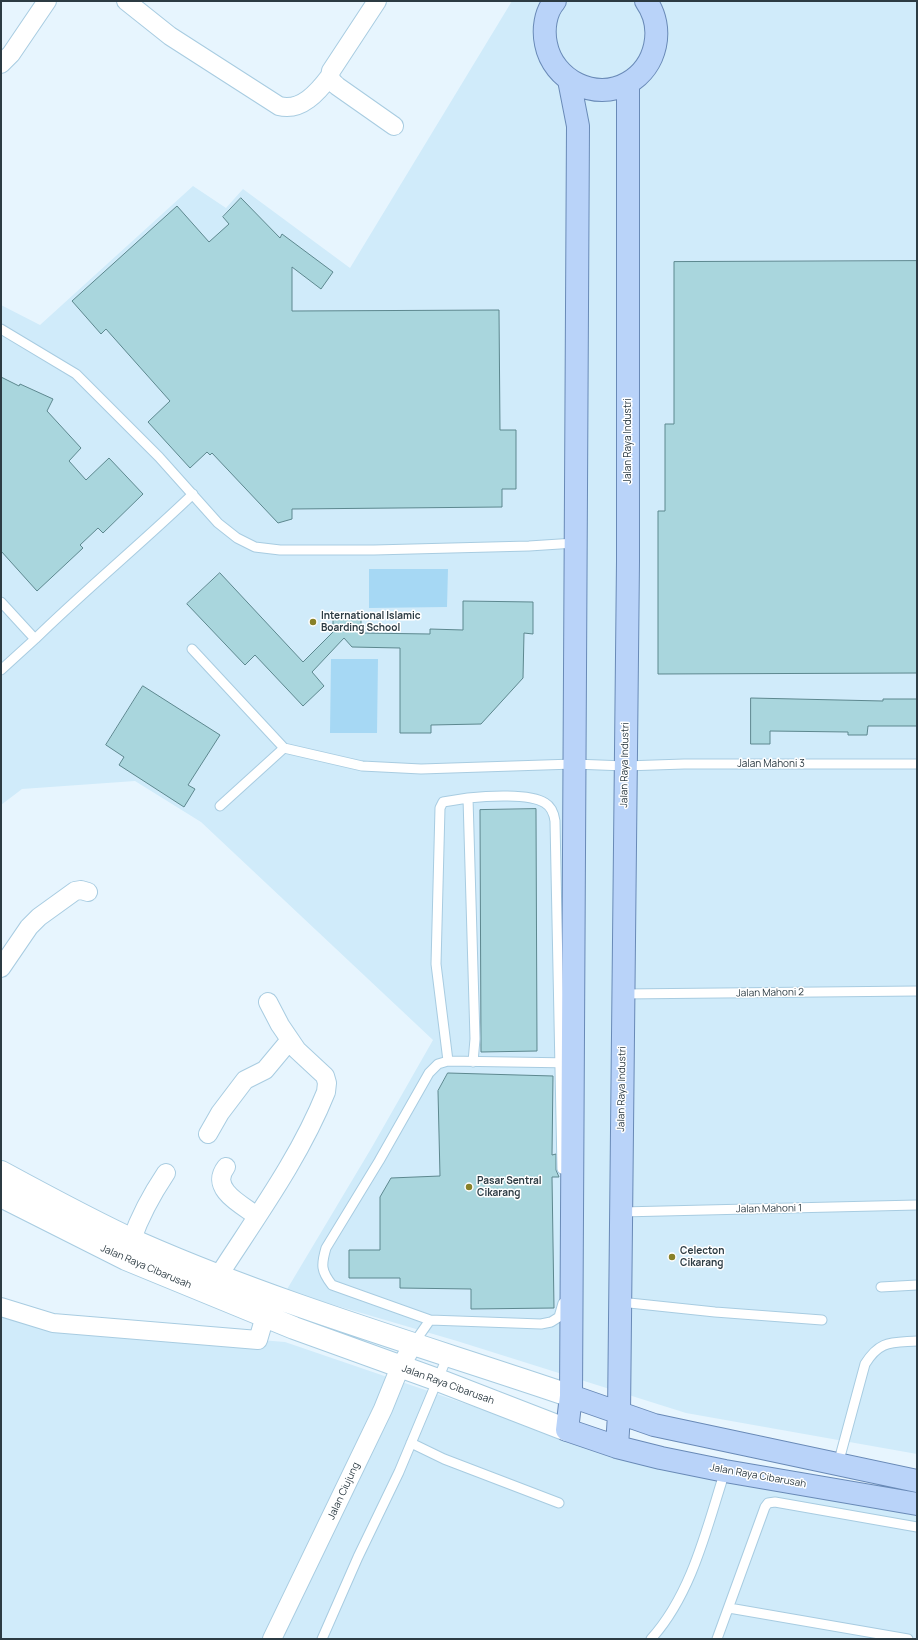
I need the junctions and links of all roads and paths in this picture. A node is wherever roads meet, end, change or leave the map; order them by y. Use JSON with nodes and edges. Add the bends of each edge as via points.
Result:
{"nodes":[{"id":1,"x":47,"y":1,"type":"edge"},
{"id":2,"x":126,"y":1,"type":"edge"},
{"id":3,"x":377,"y":1,"type":"edge"},
{"id":4,"x":555,"y":1,"type":"edge"},
{"id":5,"x":651,"y":3,"type":"edge"},
{"id":6,"x":4,"y":54,"type":"edge"},
{"id":7,"x":330,"y":76,"type":"junction"},
{"id":8,"x":569,"y":80,"type":"junction"},
{"id":9,"x":628,"y":83,"type":"junction"},
{"id":10,"x":394,"y":126,"type":"dead end"},
{"id":11,"x":1,"y":330,"type":"edge"},
{"id":12,"x":194,"y":494,"type":"junction"},
{"id":13,"x":575,"y":543,"type":"junction"},
{"id":14,"x":1,"y":602,"type":"edge"},
{"id":15,"x":35,"y":639,"type":"junction"},
{"id":16,"x":192,"y":649,"type":"dead end"},
{"id":17,"x":1,"y":670,"type":"edge"},
{"id":18,"x":284,"y":748,"type":"junction"},
{"id":19,"x":574,"y":764,"type":"junction"},
{"id":20,"x":917,"y":764,"type":"edge"},
{"id":21,"x":625,"y":766,"type":"junction"},
{"id":22,"x":468,"y":798,"type":"junction"},
{"id":23,"x":220,"y":806,"type":"dead end"},
{"id":24,"x":88,"y":892,"type":"dead end"},
{"id":25,"x":1,"y":968,"type":"edge"},
{"id":26,"x":917,"y":991,"type":"edge"},
{"id":27,"x":623,"y":994,"type":"junction"},
{"id":28,"x":268,"y":1002,"type":"dead end"},
{"id":29,"x":290,"y":1040,"type":"junction"},
{"id":30,"x":448,"y":1061,"type":"junction"},
{"id":31,"x":473,"y":1062,"type":"junction"},
{"id":32,"x":566,"y":1064,"type":"junction"},
{"id":33,"x":208,"y":1134,"type":"dead end"},
{"id":34,"x":226,"y":1167,"type":"dead end"},
{"id":35,"x":1,"y":1172,"type":"edge"},
{"id":36,"x":166,"y":1173,"type":"dead end"},
{"id":37,"x":562,"y":1182,"type":"dead end"},
{"id":38,"x":1,"y":1196,"type":"edge"},
{"id":39,"x":917,"y":1205,"type":"edge"},
{"id":40,"x":621,"y":1212,"type":"junction"},
{"id":41,"x":257,"y":1216,"type":"junction"},
{"id":42,"x":562,"y":1222,"type":"dead end"},
{"id":43,"x":132,"y":1239,"type":"junction"},
{"id":44,"x":219,"y":1275,"type":"junction"},
{"id":45,"x":917,"y":1285,"type":"edge"},
{"id":46,"x":881,"y":1287,"type":"dead end"},
{"id":47,"x":619,"y":1302,"type":"junction"},
{"id":48,"x":1,"y":1307,"type":"edge"},
{"id":49,"x":265,"y":1316,"type":"junction"},
{"id":50,"x":430,"y":1320,"type":"junction"},
{"id":51,"x":822,"y":1320,"type":"dead end"},
{"id":52,"x":917,"y":1341,"type":"edge"},
{"id":53,"x":414,"y":1343,"type":"junction"},
{"id":54,"x":448,"y":1355,"type":"junction"},
{"id":55,"x":400,"y":1367,"type":"junction"},
{"id":56,"x":438,"y":1380,"type":"junction"},
{"id":57,"x":571,"y":1396,"type":"junction"},
{"id":58,"x":619,"y":1414,"type":"junction"},
{"id":59,"x":567,"y":1430,"type":"junction"},
{"id":60,"x":411,"y":1442,"type":"junction"},
{"id":61,"x":617,"y":1447,"type":"junction"},
{"id":62,"x":838,"y":1465,"type":"junction"},
{"id":63,"x":725,"y":1471,"type":"junction"},
{"id":64,"x":917,"y":1481,"type":"edge"},
{"id":65,"x":559,"y":1503,"type":"dead end"},
{"id":66,"x":917,"y":1504,"type":"edge"},
{"id":67,"x":917,"y":1527,"type":"edge"},
{"id":68,"x":729,"y":1608,"type":"junction"},
{"id":69,"x":272,"y":1639,"type":"edge"},
{"id":70,"x":322,"y":1639,"type":"edge"},
{"id":71,"x":651,"y":1639,"type":"edge"},
{"id":72,"x":717,"y":1639,"type":"edge"},
{"id":73,"x":908,"y":1639,"type":"edge"}],
"edges":[{"from":1,"to":6,"type":"street"},
{"from":2,"to":7,"type":"street","via":[[170,36],[279,106],[285,108],[308,100]]},
{"from":3,"to":7,"type":"street"},
{"from":4,"to":8,"type":"main road","via":[[546,20],[544,37],[548,54],[556,69]]},
{"from":5,"to":9,"type":"main road","via":[[656,25],[651,58],[641,73]]},
{"from":7,"to":10,"type":"street","via":[[337,86]]},
{"from":8,"to":9,"type":"main road","via":[[588,89],[608,90]]},
{"from":8,"to":13,"type":"main road","via":[[578,126]]},
{"from":9,"to":21,"type":"main road","name":"Jalan Raya Industri","via":[[628,553]]},
{"from":11,"to":12,"type":"lane","via":[[76,374]]},
{"from":12,"to":13,"type":"lane","via":[[203,507],[230,534],[255,547],[280,550],[374,550]]},
{"from":12,"to":15,"type":"lane"},
{"from":13,"to":19,"type":"main road"},
{"from":14,"to":15,"type":"lane"},
{"from":15,"to":17,"type":"lane"},
{"from":16,"to":18,"type":"lane"},
{"from":18,"to":19,"type":"lane","name":"Jalan Mahoni 3","via":[[381,768]]},
{"from":18,"to":23,"type":"lane"},
{"from":19,"to":21,"type":"lane","name":"Jalan Mahoni 3"},
{"from":19,"to":32,"type":"main road"},
{"from":20,"to":21,"type":"lane","name":"Jalan Mahoni 3"},
{"from":21,"to":27,"type":"main road","name":"Jalan Raya Industri"},
{"from":22,"to":30,"type":"lane","via":[[448,800],[443,802],[440,808],[436,964]]},
{"from":22,"to":31,"type":"lane","via":[[475,1039]]},
{"from":22,"to":32,"type":"lane","via":[[534,798],[546,803],[553,810]]},
{"from":24,"to":25,"type":"street","via":[[75,891],[39,917],[29,927]]},
{"from":26,"to":27,"type":"lane","name":"Jalan Mahoni 2"},
{"from":27,"to":40,"type":"main road","name":"Jalan Raya Industri"},
{"from":28,"to":29,"type":"street"},
{"from":29,"to":33,"type":"street","via":[[265,1070],[245,1080]]},
{"from":29,"to":41,"type":"street","via":[[325,1076],[326,1092],[295,1153]]},
{"from":30,"to":31,"type":"lane"},
{"from":30,"to":50,"type":"lane","via":[[438,1064],[429,1073],[326,1248],[322,1260],[323,1274],[332,1285]]},
{"from":31,"to":32,"type":"lane"},
{"from":32,"to":37,"type":"lane"},
{"from":32,"to":57,"type":"main road"},
{"from":34,"to":41,"type":"street","via":[[221,1174],[222,1186],[231,1197]]},
{"from":35,"to":43,"type":"street","name":"Jalan Raya Cibarusah"},
{"from":36,"to":43,"type":"street","via":[[156,1187]]},
{"from":38,"to":49,"type":"street","name":"Jalan Raya Cibarusah","via":[[126,1259]]},
{"from":39,"to":40,"type":"lane","name":"Jalan Mahoni 1"},
{"from":40,"to":47,"type":"main road","name":"Jalan Raya Industri"},
{"from":41,"to":44,"type":"street"},
{"from":42,"to":50,"type":"lane","via":[[564,1301],[559,1317],[541,1324]]},
{"from":43,"to":44,"type":"street","name":"Jalan Raya Cibarusah"},
{"from":44,"to":53,"type":"street","name":"Jalan Raya Cibarusah","via":[[312,1311]]},
{"from":45,"to":46,"type":"lane"},
{"from":47,"to":51,"type":"lane"},
{"from":47,"to":58,"type":"main road","name":"Jalan Raya Industri"},
{"from":48,"to":49,"type":"street","via":[[52,1323],[258,1340]]},
{"from":49,"to":55,"type":"street","name":"Jalan Raya Cibarusah"},
{"from":50,"to":53,"type":"lane"},
{"from":52,"to":62,"type":"lane","via":[[888,1343],[873,1352],[865,1364]]},
{"from":53,"to":54,"type":"street","name":"Jalan Raya Cibarusah"},
{"from":53,"to":55,"type":"street","name":"Jalan Ciujung"},
{"from":54,"to":56,"type":"lane"},
{"from":54,"to":57,"type":"street","name":"Jalan Raya Cibarusah"},
{"from":55,"to":56,"type":"street","name":"Jalan Raya Cibarusah"},
{"from":55,"to":69,"type":"street","name":"Jalan Ciujung","via":[[383,1409]]},
{"from":56,"to":59,"type":"street","name":"Jalan Raya Cibarusah"},
{"from":56,"to":60,"type":"lane"},
{"from":57,"to":58,"type":"main road","name":"Jalan Raya Cibarusah"},
{"from":57,"to":59,"type":"main road"},
{"from":58,"to":61,"type":"main road","name":"Jalan Raya Industri"},
{"from":58,"to":62,"type":"main road","name":"Jalan Raya Cibarusah","via":[[668,1429]]},
{"from":59,"to":61,"type":"main road","name":"Jalan Raya Cibarusah"},
{"from":60,"to":65,"type":"lane","via":[[444,1459]]},
{"from":60,"to":70,"type":"lane"},
{"from":61,"to":63,"type":"main road","name":"Jalan Raya Cibarusah"},
{"from":62,"to":64,"type":"main road","name":"Jalan Raya Cibarusah"},
{"from":63,"to":66,"type":"main road","name":"Jalan Raya Cibarusah"},
{"from":63,"to":71,"type":"lane","via":[[692,1574],[660,1630]]},
{"from":67,"to":68,"type":"lane","via":[[772,1501],[765,1507]]},
{"from":68,"to":72,"type":"lane"},
{"from":68,"to":73,"type":"lane"}]}
